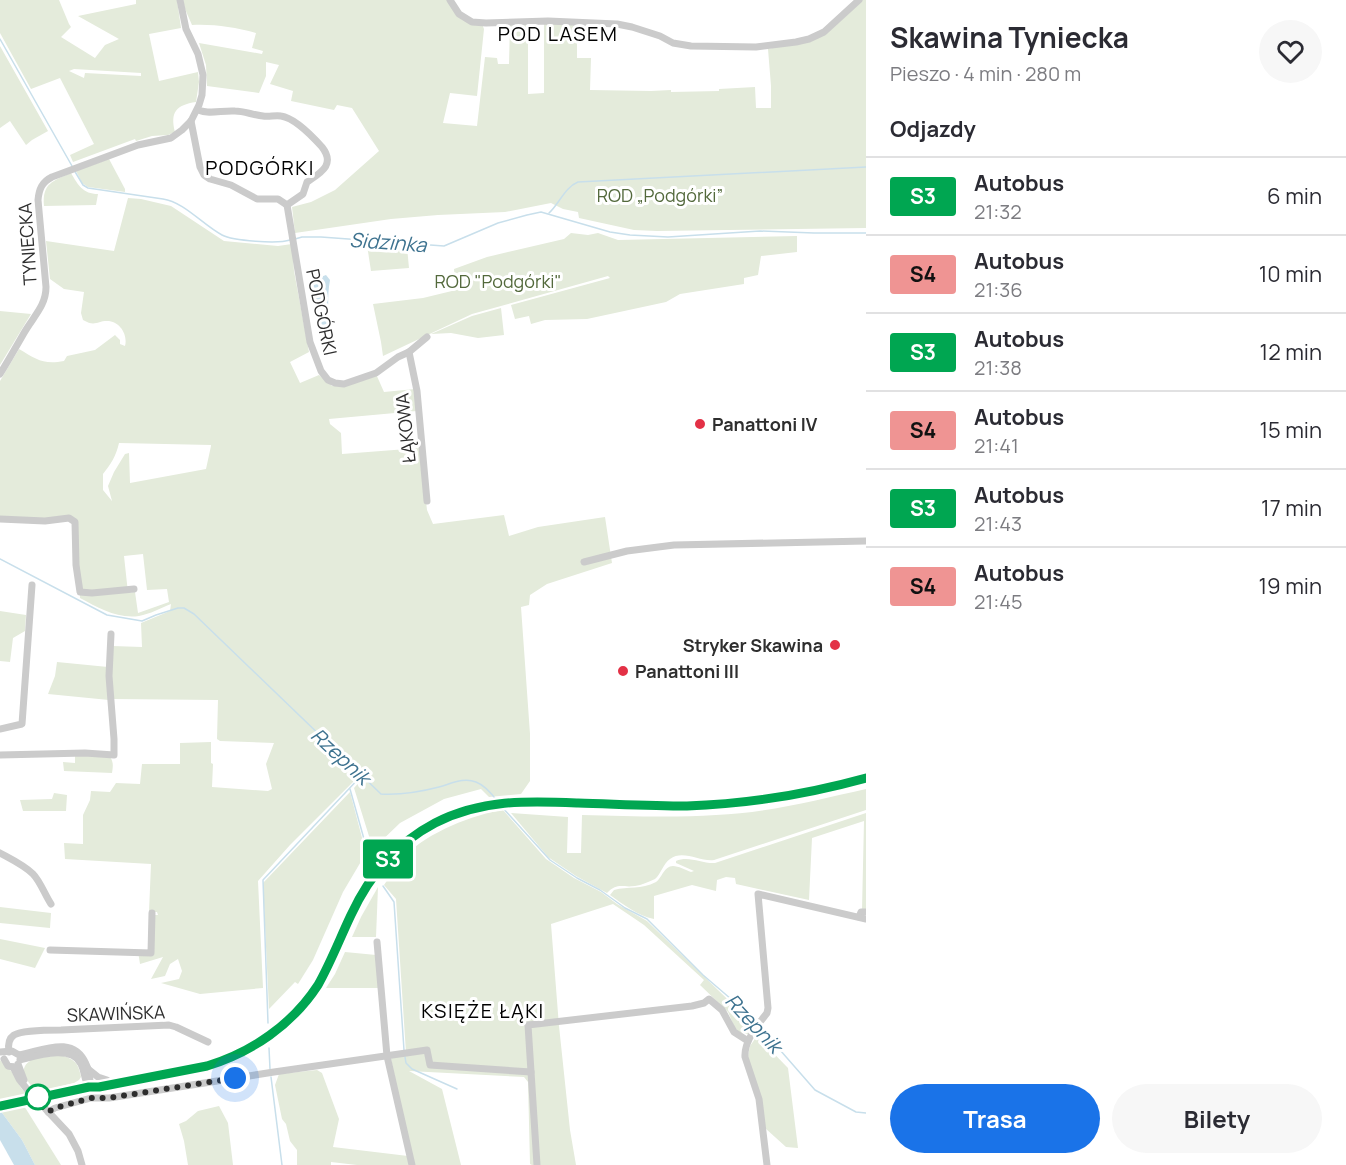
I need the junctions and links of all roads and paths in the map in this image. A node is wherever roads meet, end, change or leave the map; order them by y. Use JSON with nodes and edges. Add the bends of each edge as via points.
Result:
{"nodes":[{"id":1,"x":180,"y":0,"type":"edge"},
{"id":2,"x":450,"y":0,"type":"edge"},
{"id":3,"x":859,"y":0,"type":"edge"},
{"id":4,"x":198,"y":110,"type":"junction"},
{"id":5,"x":191,"y":121,"type":"junction"},
{"id":6,"x":287,"y":205,"type":"junction"},
{"id":7,"x":428,"y":337,"type":"dead end"},
{"id":8,"x":408,"y":352,"type":"junction"},
{"id":9,"x":0,"y":374,"type":"edge"},
{"id":10,"x":428,"y":501,"type":"dead end"},
{"id":11,"x":0,"y":519,"type":"edge"},
{"id":12,"x":866,"y":541,"type":"edge"},
{"id":13,"x":584,"y":562,"type":"dead end"},
{"id":14,"x":32,"y":585,"type":"dead end"},
{"id":15,"x":134,"y":589,"type":"dead end"},
{"id":16,"x":111,"y":634,"type":"dead end"},
{"id":17,"x":0,"y":729,"type":"edge"},
{"id":18,"x":0,"y":755,"type":"edge"},
{"id":19,"x":866,"y":778,"type":"edge"},
{"id":20,"x":0,"y":853,"type":"edge"},
{"id":21,"x":51,"y":904,"type":"dead end"},
{"id":22,"x":866,"y":912,"type":"edge"},
{"id":23,"x":153,"y":913,"type":"dead end"},
{"id":24,"x":862,"y":918,"type":"edge"},
{"id":25,"x":377,"y":942,"type":"dead end"},
{"id":26,"x":50,"y":950,"type":"dead end"},
{"id":27,"x":748,"y":1041,"type":"junction"},
{"id":28,"x":208,"y":1042,"type":"dead end"},
{"id":29,"x":387,"y":1056,"type":"junction"},
{"id":30,"x":11,"y":1057,"type":"edge"},
{"id":31,"x":88,"y":1069,"type":"junction"},
{"id":32,"x":531,"y":1072,"type":"junction"},
{"id":33,"x":170,"y":1073,"type":"junction"},
{"id":34,"x":107,"y":1080,"type":"junction"},
{"id":35,"x":89,"y":1087,"type":"junction"},
{"id":36,"x":0,"y":1106,"type":"edge"},
{"id":37,"x":48,"y":1112,"type":"junction"},
{"id":38,"x":82,"y":1165,"type":"edge"},
{"id":39,"x":412,"y":1165,"type":"edge"},
{"id":40,"x":537,"y":1165,"type":"edge"},
{"id":41,"x":767,"y":1165,"type":"edge"}],
"edges":[{"from":1,"to":4,"type":"street","name":"TYNIECKA","via":[[203,75]]},
{"from":2,"to":3,"type":"street","via":[[459,14],[472,22],[616,24],[691,46],[756,47],[809,39],[824,32]]},
{"from":4,"to":5,"type":"street","name":"TYNIECKA"},
{"from":4,"to":6,"type":"street","via":[[280,115],[313,138],[326,152],[328,162],[323,171],[307,182],[303,194]]},
{"from":5,"to":6,"type":"street","via":[[204,175],[257,199],[278,199]]},
{"from":5,"to":9,"type":"street","name":"TYNIECKA","via":[[171,138],[138,145],[43,183],[38,207],[45,298]]},
{"from":6,"to":8,"type":"street","name":"PODGÓRKI","via":[[310,342],[328,380],[344,384],[366,377]]},
{"from":7,"to":8,"type":"street","name":"PODGÓRKI"},
{"from":8,"to":10,"type":"street","name":"ŁĄKOWA","via":[[417,391]]},
{"from":11,"to":15,"type":"street","via":[[69,518],[75,522],[80,592]]},
{"from":12,"to":13,"type":"street","via":[[666,546]]},
{"from":14,"to":17,"type":"street","via":[[22,724]]},
{"from":16,"to":18,"type":"street","via":[[109,676],[114,755]]},
{"from":19,"to":33,"type":"main road","via":[[764,799],[700,805],[507,802],[460,812],[408,840],[386,861],[361,894],[315,989],[274,1033],[224,1061]]},
{"from":20,"to":21,"type":"street","via":[[35,875]]},
{"from":22,"to":24,"type":"street","via":[[861,912]]},
{"from":23,"to":26,"type":"street","via":[[151,953]]},
{"from":24,"to":27,"type":"street","via":[[758,894],[769,1003],[767,1014]]},
{"from":25,"to":29,"type":"street"},
{"from":27,"to":32,"type":"street","via":[[734,1032],[722,1010],[709,999],[692,1006],[528,1021]]},
{"from":27,"to":41,"type":"street","via":[[744,1052],[759,1099]]},
{"from":28,"to":30,"type":"street","name":"SKAWIŃSKA","via":[[169,1025],[45,1031],[22,1034],[15,1039]]},
{"from":29,"to":32,"type":"street","via":[[427,1050],[430,1065]]},
{"from":29,"to":37,"type":"street","via":[[91,1098]]},
{"from":29,"to":39,"type":"street"},
{"from":30,"to":31,"type":"street","via":[[66,1047],[84,1058]]},
{"from":30,"to":35,"type":"street","via":[[70,1054],[81,1064]]},
{"from":30,"to":37,"type":"street","via":[[19,1079]]},
{"from":31,"to":34,"type":"street"},
{"from":31,"to":35,"type":"street"},
{"from":32,"to":40,"type":"street"},
{"from":33,"to":34,"type":"main road"},
{"from":33,"to":35,"type":"main road"},
{"from":34,"to":35,"type":"main road"},
{"from":35,"to":36,"type":"main road","bridge":true},
{"from":37,"to":38,"type":"street","via":[[69,1134]]}]}
